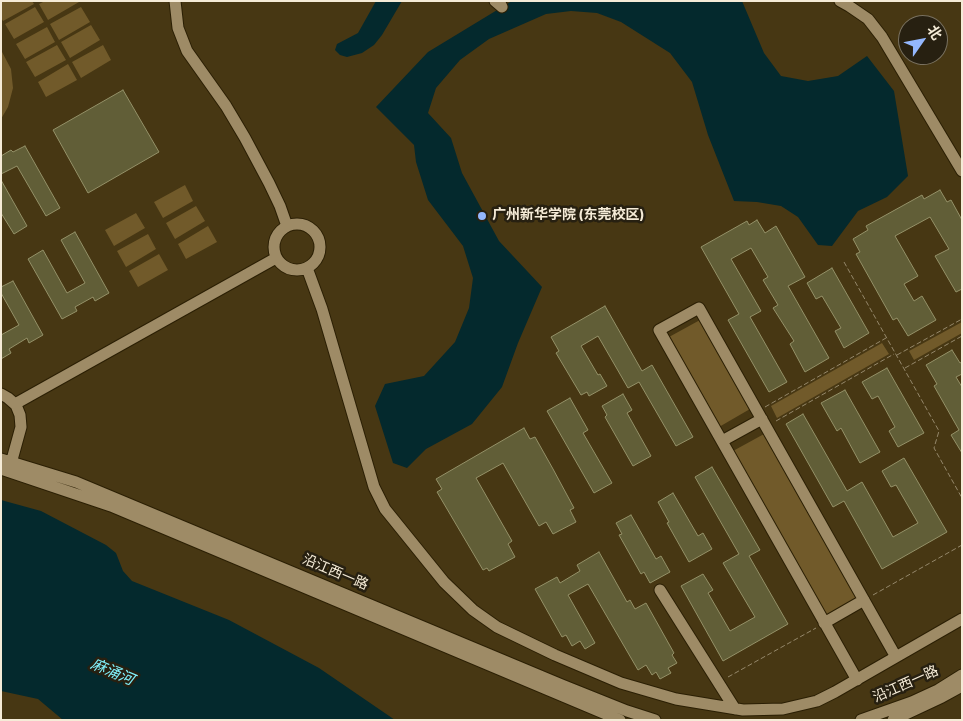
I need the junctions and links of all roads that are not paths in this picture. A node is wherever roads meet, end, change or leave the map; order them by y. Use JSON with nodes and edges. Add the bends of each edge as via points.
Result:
{"nodes":[{"id":1,"x":175,"y":1,"type":"edge"},
{"id":2,"x":495,"y":1,"type":"edge"},
{"id":3,"x":500,"y":1,"type":"edge"},
{"id":4,"x":840,"y":1,"type":"edge"},
{"id":5,"x":962,"y":171,"type":"edge"},
{"id":6,"x":286,"y":226,"type":"junction"},
{"id":7,"x":276,"y":258,"type":"junction"},
{"id":8,"x":307,"y":268,"type":"junction"},
{"id":9,"x":1,"y":394,"type":"edge"},
{"id":10,"x":15,"y":404,"type":"junction"},
{"id":11,"x":762,"y":419,"type":"junction"},
{"id":12,"x":722,"y":442,"type":"junction"},
{"id":13,"x":6,"y":465,"type":"edge"},
{"id":14,"x":660,"y":590,"type":"dead end"},
{"id":15,"x":864,"y":600,"type":"junction"},
{"id":16,"x":962,"y":620,"type":"edge"},
{"id":17,"x":824,"y":623,"type":"junction"},
{"id":18,"x":896,"y":657,"type":"junction"},
{"id":19,"x":962,"y":675,"type":"edge"},
{"id":20,"x":856,"y":680,"type":"junction"},
{"id":21,"x":962,"y":686,"type":"edge"},
{"id":22,"x":735,"y":709,"type":"junction"},
{"id":23,"x":620,"y":720,"type":"edge"},
{"id":24,"x":655,"y":720,"type":"edge"},
{"id":25,"x":860,"y":720,"type":"edge"},
{"id":26,"x":892,"y":720,"type":"edge"}],
"edges":[{"from":1,"to":6,"type":"street","via":[[184,46],[226,106],[273,191]]},
{"from":2,"to":3,"type":"street","via":[[502,8]]},
{"from":4,"to":5,"type":"street","via":[[868,19],[882,36]]},
{"from":6,"to":7,"type":"street","via":[[274,242]]},
{"from":6,"to":8,"type":"street","via":[[307,226],[318,238],[318,258]]},
{"from":7,"to":8,"type":"street","via":[[292,270]]},
{"from":7,"to":10,"type":"street"},
{"from":8,"to":22,"type":"street","via":[[374,488],[385,509],[444,582],[473,610],[497,627],[572,662],[630,686],[676,699]]},
{"from":9,"to":10,"type":"street"},
{"from":10,"to":13,"type":"street","via":[[21,427]]},
{"from":11,"to":12,"type":"street"},
{"from":11,"to":12,"type":"street","via":[[699,308],[659,330]]},
{"from":11,"to":15,"type":"street"},
{"from":12,"to":17,"type":"street"},
{"from":13,"to":23,"type":"street","name":"沿江西一路"},
{"from":13,"to":24,"type":"street","name":"沿江西一路","via":[[76,482]]},
{"from":14,"to":22,"type":"street"},
{"from":15,"to":17,"type":"street"},
{"from":15,"to":18,"type":"street"},
{"from":16,"to":18,"type":"street"},
{"from":17,"to":20,"type":"street"},
{"from":18,"to":20,"type":"street"},
{"from":19,"to":25,"type":"street","name":"沿江西一路","via":[[912,702]]},
{"from":20,"to":22,"type":"street","via":[[817,700],[783,709]]},
{"from":21,"to":26,"type":"street","name":"沿江西一路"}]}
